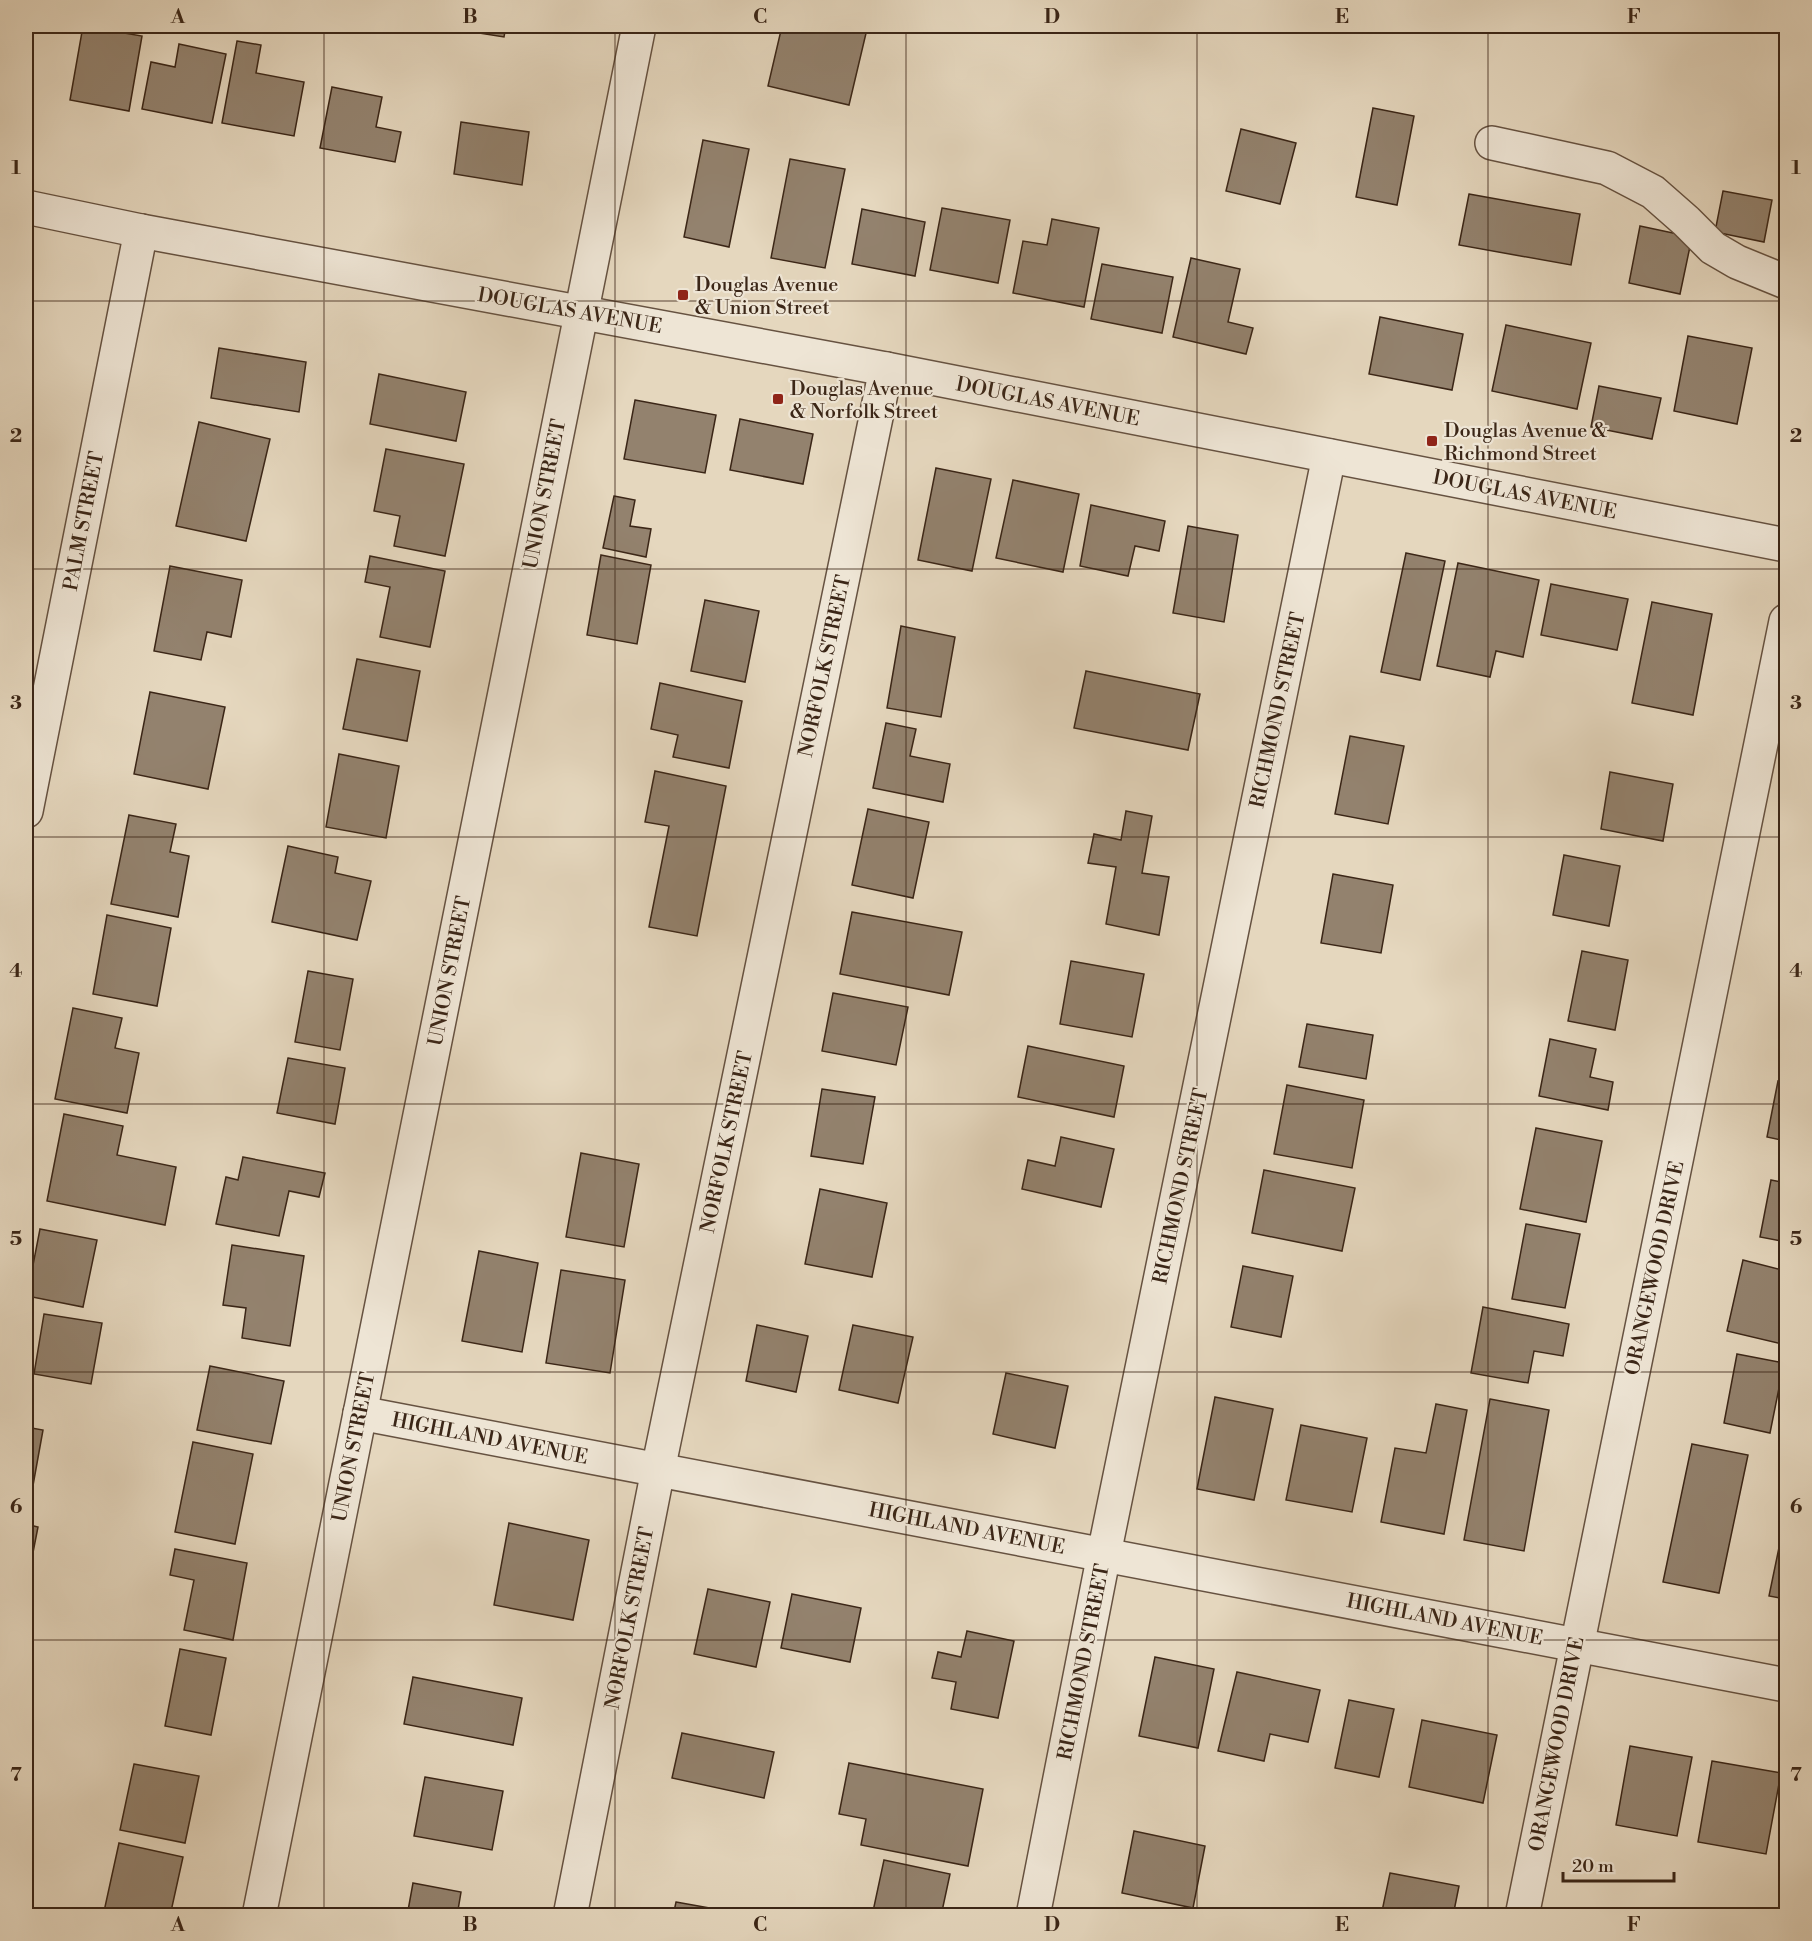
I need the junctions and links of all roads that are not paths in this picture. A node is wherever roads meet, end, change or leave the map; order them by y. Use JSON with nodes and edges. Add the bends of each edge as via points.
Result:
{"nodes":[{"id":1,"x":639,"y":26,"type":"edge"},
{"id":2,"x":1492,"y":143,"type":"dead end"},
{"id":3,"x":26,"y":207,"type":"edge"},
{"id":4,"x":141,"y":231,"type":"junction"},
{"id":5,"x":1786,"y":282,"type":"edge"},
{"id":6,"x":581,"y":312,"type":"junction"},
{"id":7,"x":886,"y":369,"type":"junction"},
{"id":8,"x":1329,"y":456,"type":"junction"},
{"id":9,"x":1786,"y":545,"type":"edge"},
{"id":10,"x":1786,"y":621,"type":"edge"},
{"id":11,"x":26,"y":811,"type":"edge"},
{"id":12,"x":360,"y":1413,"type":"junction"},
{"id":13,"x":658,"y":1470,"type":"junction"},
{"id":14,"x":1104,"y":1554,"type":"junction"},
{"id":15,"x":1576,"y":1644,"type":"junction"},
{"id":16,"x":1786,"y":1685,"type":"edge"},
{"id":17,"x":259,"y":1916,"type":"edge"},
{"id":18,"x":570,"y":1916,"type":"edge"},
{"id":19,"x":1033,"y":1916,"type":"edge"},
{"id":20,"x":1522,"y":1916,"type":"edge"}],
"edges":[{"from":1,"to":6,"type":"street","name":"UNION STREET"},
{"from":2,"to":5,"type":"street","via":[[1607,168],[1653,192],[1713,248]]},
{"from":3,"to":4,"type":"street","name":"DOUGLAS AVENUE"},
{"from":4,"to":6,"type":"street","name":"DOUGLAS AVENUE"},
{"from":4,"to":11,"type":"street","name":"PALM STREET"},
{"from":6,"to":7,"type":"street","name":"DOUGLAS AVENUE"},
{"from":6,"to":12,"type":"street","name":"UNION STREET"},
{"from":7,"to":8,"type":"street","name":"DOUGLAS AVENUE"},
{"from":7,"to":13,"type":"street","name":"NORFOLK STREET"},
{"from":8,"to":9,"type":"street","name":"DOUGLAS AVENUE"},
{"from":8,"to":14,"type":"street","name":"RICHMOND STREET"},
{"from":10,"to":15,"type":"street","name":"ORANGEWOOD DRIVE"},
{"from":12,"to":13,"type":"street","name":"HIGHLAND AVENUE"},
{"from":12,"to":17,"type":"street","name":"UNION STREET"},
{"from":13,"to":14,"type":"street","name":"HIGHLAND AVENUE"},
{"from":13,"to":18,"type":"street","name":"NORFOLK STREET"},
{"from":14,"to":15,"type":"street","name":"HIGHLAND AVENUE"},
{"from":14,"to":19,"type":"street","name":"RICHMOND STREET"},
{"from":15,"to":16,"type":"street","name":"HIGHLAND AVENUE"},
{"from":15,"to":20,"type":"street","name":"ORANGEWOOD DRIVE"}]}
